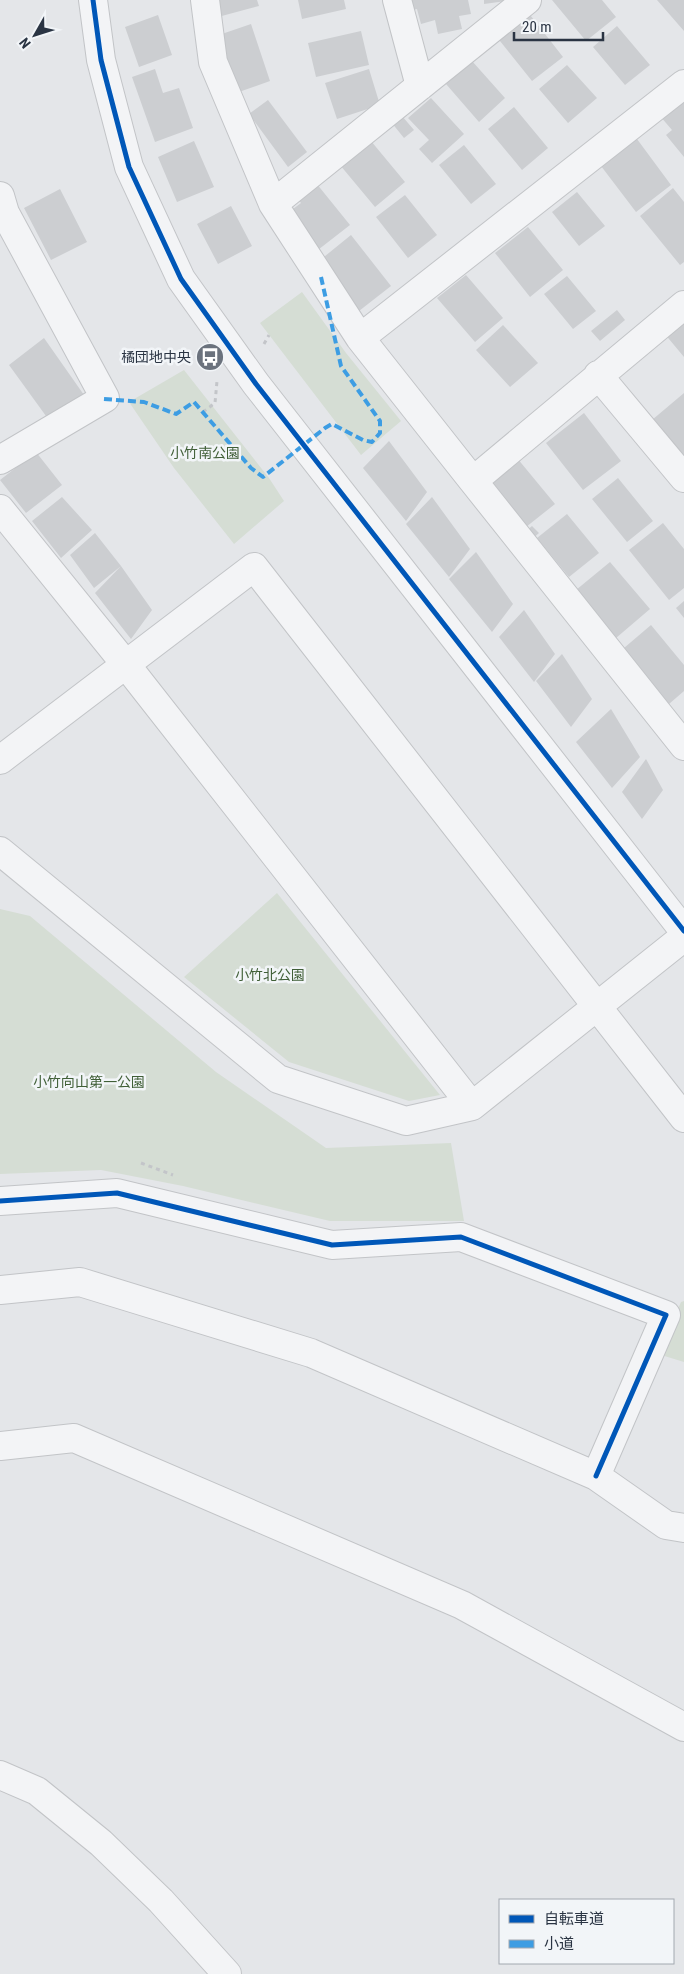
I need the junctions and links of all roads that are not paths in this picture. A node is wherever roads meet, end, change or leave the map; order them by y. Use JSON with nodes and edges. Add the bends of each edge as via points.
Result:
{"nodes":[{"id":1,"x":93,"y":0,"type":"edge"},
{"id":2,"x":205,"y":0,"type":"edge"},
{"id":3,"x":397,"y":0,"type":"edge"},
{"id":4,"x":527,"y":0,"type":"edge"},
{"id":5,"x":684,"y":84,"type":"edge"},
{"id":6,"x":420,"y":86,"type":"junction"},
{"id":7,"x":0,"y":196,"type":"edge"},
{"id":8,"x":273,"y":204,"type":"junction"},
{"id":9,"x":684,"y":305,"type":"edge"},
{"id":10,"x":360,"y":338,"type":"junction"},
{"id":11,"x":598,"y":375,"type":"junction"},
{"id":12,"x":0,"y":460,"type":"edge"},
{"id":13,"x":684,"y":478,"type":"edge"},
{"id":14,"x":473,"y":481,"type":"junction"},
{"id":15,"x":0,"y":510,"type":"edge"},
{"id":16,"x":127,"y":666,"type":"junction"},
{"id":17,"x":680,"y":734,"type":"edge"},
{"id":18,"x":0,"y":760,"type":"edge"},
{"id":19,"x":0,"y":852,"type":"edge"},
{"id":20,"x":684,"y":931,"type":"edge"},
{"id":21,"x":684,"y":937,"type":"edge"},
{"id":22,"x":598,"y":1008,"type":"junction"},
{"id":23,"x":472,"y":1106,"type":"junction"},
{"id":24,"x":684,"y":1118,"type":"edge"},
{"id":25,"x":0,"y":1201,"type":"edge"},
{"id":26,"x":0,"y":1290,"type":"edge"},
{"id":27,"x":0,"y":1446,"type":"edge"},
{"id":28,"x":596,"y":1476,"type":"junction"},
{"id":29,"x":684,"y":1528,"type":"edge"},
{"id":30,"x":684,"y":1727,"type":"edge"},
{"id":31,"x":0,"y":1775,"type":"edge"},
{"id":32,"x":226,"y":1974,"type":"edge"}],
"edges":[{"from":1,"to":20,"type":"street","via":[[101,60],[129,167],[181,279],[256,384]]},
{"from":2,"to":8,"type":"street","via":[[213,62]]},
{"from":3,"to":6,"type":"street"},
{"from":4,"to":6,"type":"street"},
{"from":5,"to":10,"type":"street"},
{"from":6,"to":8,"type":"street"},
{"from":7,"to":12,"type":"street","via":[[5,213],[105,398]]},
{"from":8,"to":10,"type":"street"},
{"from":9,"to":11,"type":"street"},
{"from":10,"to":14,"type":"street"},
{"from":11,"to":13,"type":"street"},
{"from":11,"to":14,"type":"street"},
{"from":14,"to":17,"type":"street"},
{"from":15,"to":16,"type":"street"},
{"from":16,"to":18,"type":"street"},
{"from":16,"to":22,"type":"street","via":[[254,567]]},
{"from":16,"to":23,"type":"street"},
{"from":19,"to":23,"type":"street","via":[[278,1079],[406,1121]]},
{"from":21,"to":22,"type":"street"},
{"from":22,"to":23,"type":"street"},
{"from":22,"to":24,"type":"street"},
{"from":25,"to":28,"type":"street","via":[[117,1193],[332,1245],[462,1237],[666,1315]]},
{"from":26,"to":28,"type":"street","via":[[80,1282],[311,1353]]},
{"from":27,"to":30,"type":"street","via":[[74,1438],[462,1605]]},
{"from":28,"to":29,"type":"street","via":[[666,1525]]},
{"from":31,"to":32,"type":"street","via":[[37,1791],[101,1843],[161,1901]]}]}
